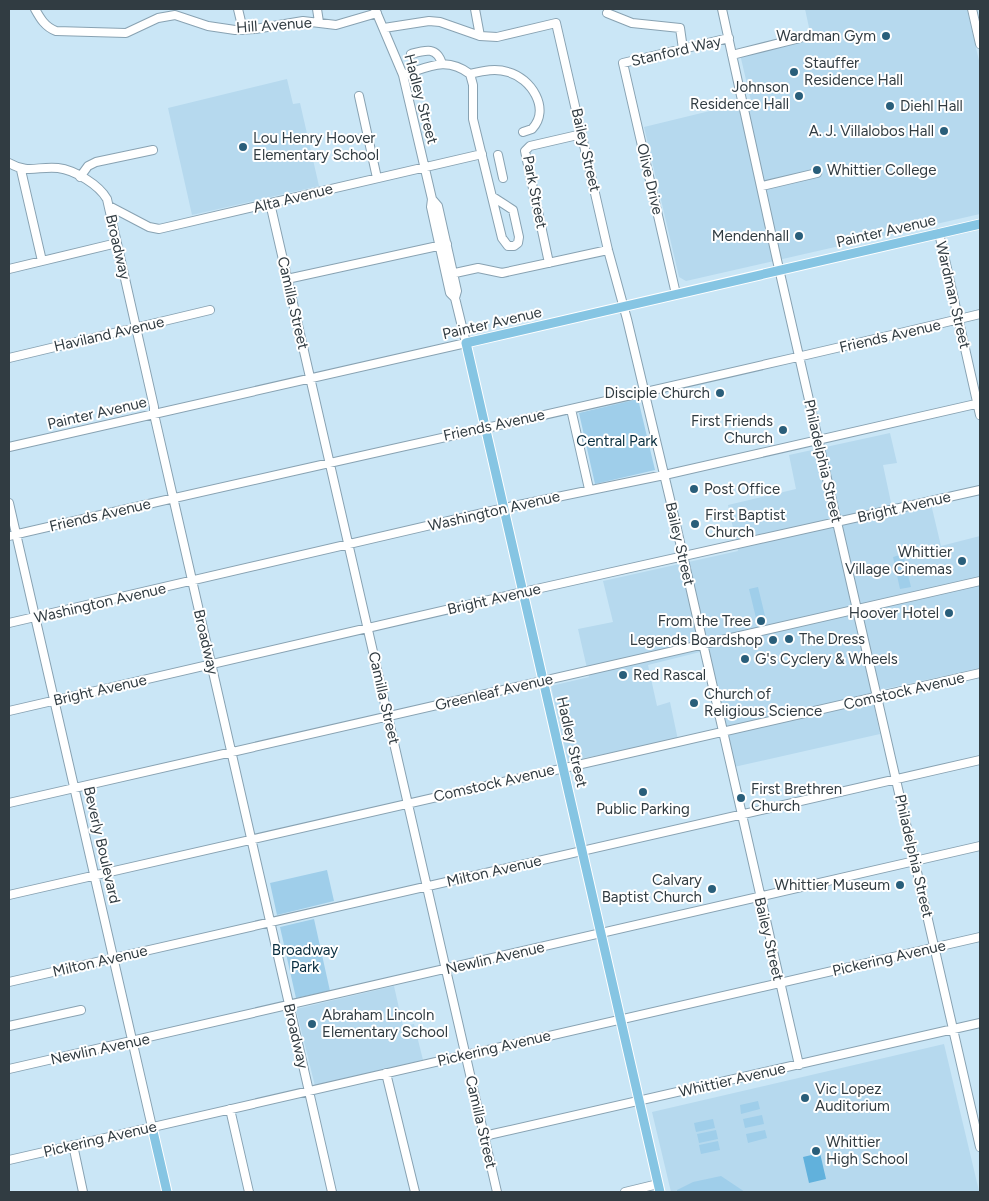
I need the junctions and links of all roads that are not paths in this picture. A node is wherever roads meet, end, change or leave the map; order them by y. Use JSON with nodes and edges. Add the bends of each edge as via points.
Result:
{"nodes":[{"id":1,"x":35,"y":9,"type":"edge"},
{"id":2,"x":238,"y":9,"type":"edge"},
{"id":3,"x":317,"y":9,"type":"edge"},
{"id":4,"x":475,"y":9,"type":"edge"},
{"id":5,"x":722,"y":9,"type":"edge"},
{"id":6,"x":972,"y":9,"type":"edge"},
{"id":7,"x":376,"y":11,"type":"edge"},
{"id":8,"x":607,"y":13,"type":"dead end"},
{"id":9,"x":319,"y":22,"type":"junction"},
{"id":10,"x":384,"y":28,"type":"junction"},
{"id":11,"x":243,"y":30,"type":"junction"},
{"id":12,"x":480,"y":36,"type":"junction"},
{"id":13,"x":728,"y":38,"type":"junction"},
{"id":14,"x":800,"y":38,"type":"dead end"},
{"id":15,"x":980,"y":44,"type":"edge"},
{"id":16,"x":683,"y":49,"type":"junction"},
{"id":17,"x":411,"y":54,"type":"dead end"},
{"id":18,"x":732,"y":55,"type":"junction"},
{"id":19,"x":623,"y":63,"type":"joint"},
{"id":20,"x":442,"y":64,"type":"junction"},
{"id":21,"x":470,"y":74,"type":"junction"},
{"id":22,"x":403,"y":75,"type":"junction"},
{"id":23,"x":358,"y":96,"type":"dead end"},
{"id":24,"x":523,"y":132,"type":"dead end"},
{"id":25,"x":582,"y":134,"type":"junction"},
{"id":26,"x":153,"y":150,"type":"dead end"},
{"id":27,"x":482,"y":154,"type":"junction"},
{"id":28,"x":498,"y":155,"type":"dead end"},
{"id":29,"x":9,"y":163,"type":"edge"},
{"id":30,"x":500,"y":166,"type":"junction"},
{"id":31,"x":425,"y":167,"type":"junction"},
{"id":32,"x":21,"y":170,"type":"junction"},
{"id":33,"x":487,"y":170,"type":"junction"},
{"id":34,"x":817,"y":173,"type":"dead end"},
{"id":35,"x":80,"y":177,"type":"junction"},
{"id":36,"x":377,"y":178,"type":"junction"},
{"id":37,"x":503,"y":178,"type":"dead end"},
{"id":38,"x":762,"y":186,"type":"junction"},
{"id":39,"x":494,"y":197,"type":"junction"},
{"id":40,"x":270,"y":204,"type":"junction"},
{"id":41,"x":109,"y":206,"type":"junction"},
{"id":42,"x":980,"y":224,"type":"edge"},
{"id":43,"x":939,"y":233,"type":"junction"},
{"id":44,"x":117,"y":244,"type":"junction"},
{"id":45,"x":443,"y":244,"type":"junction"},
{"id":46,"x":608,"y":250,"type":"junction"},
{"id":47,"x":42,"y":261,"type":"junction"},
{"id":48,"x":550,"y":263,"type":"junction"},
{"id":49,"x":9,"y":269,"type":"edge"},
{"id":50,"x":779,"y":270,"type":"junction"},
{"id":51,"x":450,"y":274,"type":"junction"},
{"id":52,"x":287,"y":279,"type":"junction"},
{"id":53,"x":676,"y":294,"type":"junction"},
{"id":54,"x":624,"y":306,"type":"junction"},
{"id":55,"x":210,"y":310,"type":"dead end"},
{"id":56,"x":980,"y":314,"type":"edge"},
{"id":57,"x":959,"y":319,"type":"junction"},
{"id":58,"x":136,"y":326,"type":"junction"},
{"id":59,"x":466,"y":343,"type":"junction"},
{"id":60,"x":9,"y":358,"type":"edge"},
{"id":61,"x":799,"y":358,"type":"junction"},
{"id":62,"x":310,"y":378,"type":"junction"},
{"id":63,"x":644,"y":392,"type":"junction"},
{"id":64,"x":979,"y":403,"type":"edge"},
{"id":65,"x":571,"y":409,"type":"junction"},
{"id":66,"x":154,"y":414,"type":"junction"},
{"id":67,"x":980,"y":415,"type":"edge"},
{"id":68,"x":486,"y":426,"type":"junction"},
{"id":69,"x":818,"y":440,"type":"junction"},
{"id":70,"x":9,"y":447,"type":"edge"},
{"id":71,"x":330,"y":462,"type":"junction"},
{"id":72,"x":663,"y":474,"type":"junction"},
{"id":73,"x":589,"y":489,"type":"junction"},
{"id":74,"x":980,"y":490,"type":"edge"},
{"id":75,"x":173,"y":498,"type":"junction"},
{"id":76,"x":9,"y":503,"type":"edge"},
{"id":77,"x":504,"y":508,"type":"junction"},
{"id":78,"x":837,"y":522,"type":"junction"},
{"id":79,"x":13,"y":535,"type":"edge"},
{"id":80,"x":349,"y":545,"type":"junction"},
{"id":81,"x":683,"y":558,"type":"junction"},
{"id":82,"x":980,"y":581,"type":"edge"},
{"id":83,"x":192,"y":582,"type":"junction"},
{"id":84,"x":524,"y":592,"type":"junction"},
{"id":85,"x":857,"y":609,"type":"junction"},
{"id":86,"x":35,"y":618,"type":"junction"},
{"id":87,"x":9,"y":623,"type":"edge"},
{"id":88,"x":368,"y":628,"type":"junction"},
{"id":89,"x":703,"y":644,"type":"junction"},
{"id":90,"x":211,"y":664,"type":"junction"},
{"id":91,"x":980,"y":673,"type":"edge"},
{"id":92,"x":544,"y":680,"type":"junction"},
{"id":93,"x":877,"y":697,"type":"junction"},
{"id":94,"x":55,"y":701,"type":"junction"},
{"id":95,"x":9,"y":711,"type":"edge"},
{"id":96,"x":388,"y":716,"type":"junction"},
{"id":97,"x":723,"y":733,"type":"junction"},
{"id":98,"x":231,"y":752,"type":"junction"},
{"id":99,"x":980,"y":760,"type":"edge"},
{"id":100,"x":564,"y":768,"type":"junction"},
{"id":101,"x":896,"y":779,"type":"junction"},
{"id":102,"x":75,"y":789,"type":"junction"},
{"id":103,"x":9,"y":803,"type":"edge"},
{"id":104,"x":408,"y":803,"type":"junction"},
{"id":105,"x":740,"y":814,"type":"junction"},
{"id":106,"x":251,"y":839,"type":"junction"},
{"id":107,"x":980,"y":846,"type":"edge"},
{"id":108,"x":582,"y":850,"type":"junction"},
{"id":109,"x":915,"y":861,"type":"junction"},
{"id":110,"x":95,"y":874,"type":"junction"},
{"id":111,"x":427,"y":886,"type":"junction"},
{"id":112,"x":9,"y":894,"type":"edge"},
{"id":113,"x":759,"y":897,"type":"junction"},
{"id":114,"x":270,"y":921,"type":"junction"},
{"id":115,"x":602,"y":934,"type":"junction"},
{"id":116,"x":980,"y":937,"type":"edge"},
{"id":117,"x":934,"y":947,"type":"junction"},
{"id":118,"x":113,"y":958,"type":"junction"},
{"id":119,"x":446,"y":970,"type":"junction"},
{"id":120,"x":9,"y":982,"type":"edge"},
{"id":121,"x":779,"y":983,"type":"junction"},
{"id":122,"x":289,"y":1005,"type":"junction"},
{"id":123,"x":81,"y":1010,"type":"dead end"},
{"id":124,"x":621,"y":1019,"type":"junction"},
{"id":125,"x":980,"y":1023,"type":"edge"},
{"id":126,"x":9,"y":1026,"type":"edge"},
{"id":127,"x":953,"y":1029,"type":"junction"},
{"id":128,"x":132,"y":1042,"type":"junction"},
{"id":129,"x":466,"y":1055,"type":"junction"},
{"id":130,"x":799,"y":1065,"type":"junction"},
{"id":131,"x":9,"y":1069,"type":"edge"},
{"id":132,"x":386,"y":1073,"type":"junction"},
{"id":133,"x":309,"y":1091,"type":"junction"},
{"id":134,"x":639,"y":1102,"type":"junction"},
{"id":135,"x":230,"y":1109,"type":"junction"},
{"id":136,"x":976,"y":1110,"type":"edge"},
{"id":137,"x":152,"y":1127,"type":"junction"},
{"id":138,"x":484,"y":1136,"type":"junction"},
{"id":139,"x":72,"y":1145,"type":"junction"},
{"id":140,"x":980,"y":1146,"type":"edge"},
{"id":141,"x":9,"y":1160,"type":"edge"},
{"id":142,"x":659,"y":1188,"type":"edge"},
{"id":143,"x":83,"y":1192,"type":"edge"},
{"id":144,"x":167,"y":1192,"type":"edge"},
{"id":145,"x":249,"y":1192,"type":"edge"},
{"id":146,"x":332,"y":1192,"type":"edge"},
{"id":147,"x":415,"y":1192,"type":"edge"},
{"id":148,"x":497,"y":1192,"type":"edge"},
{"id":149,"x":625,"y":1192,"type":"edge"}],
"edges":[{"from":1,"to":11,"type":"street","name":"Hill Avenue","via":[[41,20],[56,31],[126,33],[158,18],[175,15],[208,26]]},
{"from":2,"to":11,"type":"street"},
{"from":3,"to":9,"type":"street"},
{"from":4,"to":12,"type":"street"},
{"from":5,"to":13,"type":"street","name":"Philadelphia Street"},
{"from":6,"to":15,"type":"street"},
{"from":7,"to":9,"type":"street","name":"Hill Avenue","via":[[347,24],[336,26]]},
{"from":7,"to":10,"type":"street","name":"Hadley Street"},
{"from":8,"to":16,"type":"street","via":[[632,24],[680,28]]},
{"from":9,"to":11,"type":"street","name":"Hill Avenue","via":[[303,21]]},
{"from":10,"to":12,"type":"street","via":[[429,21]]},
{"from":10,"to":22,"type":"street","name":"Hadley Street"},
{"from":12,"to":25,"type":"street","name":"Bailey Street","via":[[497,37],[556,23]]},
{"from":13,"to":16,"type":"street","name":"Stanford Way"},
{"from":13,"to":18,"type":"street","name":"Philadelphia Street"},
{"from":14,"to":18,"type":"street"},
{"from":16,"to":19,"type":"street","name":"Stanford Way"},
{"from":17,"to":20,"type":"street","via":[[433,50]]},
{"from":18,"to":38,"type":"street","name":"Philadelphia Street"},
{"from":19,"to":53,"type":"street","name":"Olive Drive"},
{"from":20,"to":21,"type":"street","via":[[454,64]]},
{"from":20,"to":22,"type":"street"},
{"from":21,"to":24,"type":"street","via":[[490,70],[511,72],[535,92],[540,100],[538,117],[532,129]]},
{"from":21,"to":27,"type":"street","via":[[472,111]]},
{"from":22,"to":31,"type":"street","name":"Hadley Street"},
{"from":23,"to":36,"type":"street"},
{"from":25,"to":46,"type":"street","name":"Bailey Street"},
{"from":25,"to":48,"type":"street","name":"Park Street","via":[[530,146],[525,151]]},
{"from":26,"to":35,"type":"street","via":[[96,162],[88,166]]},
{"from":27,"to":31,"type":"street","name":"Alta Avenue"},
{"from":27,"to":33,"type":"street"},
{"from":28,"to":30,"type":"street"},
{"from":29,"to":32,"type":"street"},
{"from":30,"to":33,"type":"street"},
{"from":30,"to":37,"type":"street"},
{"from":31,"to":36,"type":"street","name":"Alta Avenue"},
{"from":31,"to":45,"type":"street","name":"Hadley Street","via":[[432,198],[430,207]]},
{"from":32,"to":35,"type":"street","name":"Broadway","via":[[57,168]]},
{"from":32,"to":47,"type":"street"},
{"from":33,"to":39,"type":"street"},
{"from":34,"to":38,"type":"street"},
{"from":35,"to":41,"type":"street","name":"Broadway","via":[[100,189]]},
{"from":36,"to":40,"type":"street","name":"Alta Avenue"},
{"from":38,"to":50,"type":"street","name":"Philadelphia Street"},
{"from":39,"to":39,"type":"street","via":[[502,238],[508,246],[514,246],[519,237],[513,210]]},
{"from":40,"to":41,"type":"street","name":"Alta Avenue","via":[[159,229]]},
{"from":40,"to":52,"type":"street","name":"Camilla Street"},
{"from":41,"to":44,"type":"street","name":"Broadway"},
{"from":42,"to":43,"type":"main road","name":"Painter Avenue"},
{"from":43,"to":50,"type":"main road","name":"Painter Avenue"},
{"from":43,"to":57,"type":"street","name":"Wardman Street"},
{"from":44,"to":47,"type":"street"},
{"from":44,"to":58,"type":"street","name":"Broadway"},
{"from":45,"to":51,"type":"street","name":"Hadley Street"},
{"from":45,"to":52,"type":"street"},
{"from":46,"to":48,"type":"street"},
{"from":46,"to":54,"type":"street","name":"Bailey Street"},
{"from":47,"to":49,"type":"street"},
{"from":48,"to":51,"type":"street","via":[[502,274],[478,268]]},
{"from":50,"to":53,"type":"main road","name":"Painter Avenue"},
{"from":50,"to":61,"type":"street","name":"Philadelphia Street"},
{"from":51,"to":59,"type":"street","name":"Hadley Street","via":[[458,291],[455,298]]},
{"from":52,"to":62,"type":"street","name":"Camilla Street"},
{"from":53,"to":54,"type":"main road","name":"Painter Avenue"},
{"from":54,"to":59,"type":"main road","name":"Painter Avenue"},
{"from":54,"to":63,"type":"street","name":"Bailey Street"},
{"from":55,"to":58,"type":"street","name":"Haviland Avenue"},
{"from":56,"to":57,"type":"street","name":"Friends Avenue"},
{"from":57,"to":61,"type":"street","name":"Friends Avenue"},
{"from":57,"to":64,"type":"street","name":"Wardman Street"},
{"from":58,"to":60,"type":"street","name":"Haviland Avenue"},
{"from":58,"to":66,"type":"street","name":"Broadway"},
{"from":59,"to":62,"type":"street","name":"Painter Avenue"},
{"from":59,"to":68,"type":"main road","name":"Hadley Street"},
{"from":61,"to":63,"type":"street","name":"Friends Avenue"},
{"from":61,"to":69,"type":"street","name":"Philadelphia Street"},
{"from":62,"to":66,"type":"street","name":"Painter Avenue"},
{"from":62,"to":71,"type":"street","name":"Camilla Street"},
{"from":63,"to":65,"type":"street","name":"Friends Avenue"},
{"from":63,"to":72,"type":"street","name":"Bailey Street"},
{"from":64,"to":67,"type":"street","name":"Wardman Street"},
{"from":64,"to":69,"type":"street","name":"Washington Avenue"},
{"from":65,"to":68,"type":"street","name":"Friends Avenue"},
{"from":65,"to":73,"type":"street"},
{"from":66,"to":70,"type":"street","name":"Painter Avenue"},
{"from":66,"to":75,"type":"street","name":"Broadway"},
{"from":68,"to":71,"type":"street","name":"Friends Avenue"},
{"from":68,"to":77,"type":"main road","name":"Hadley Street"},
{"from":69,"to":72,"type":"street","name":"Washington Avenue"},
{"from":69,"to":78,"type":"street","name":"Philadelphia Street"},
{"from":71,"to":75,"type":"street","name":"Friends Avenue"},
{"from":71,"to":80,"type":"street","name":"Camilla Street"},
{"from":72,"to":73,"type":"street","name":"Washington Avenue"},
{"from":72,"to":81,"type":"street","name":"Bailey Street"},
{"from":73,"to":77,"type":"street","name":"Washington Avenue"},
{"from":74,"to":78,"type":"street","name":"Bright Avenue"},
{"from":75,"to":79,"type":"street","name":"Friends Avenue"},
{"from":75,"to":83,"type":"street","name":"Broadway"},
{"from":76,"to":79,"type":"street","name":"Beverly Boulevard"},
{"from":77,"to":80,"type":"street","name":"Washington Avenue"},
{"from":77,"to":84,"type":"main road","name":"Hadley Street"},
{"from":78,"to":81,"type":"street","name":"Bright Avenue"},
{"from":78,"to":85,"type":"street","name":"Philadelphia Street"},
{"from":79,"to":86,"type":"street","name":"Beverly Boulevard"},
{"from":80,"to":83,"type":"street","name":"Washington Avenue"},
{"from":80,"to":88,"type":"street","name":"Camilla Street"},
{"from":81,"to":84,"type":"street","name":"Bright Avenue"},
{"from":81,"to":89,"type":"street","name":"Bailey Street"},
{"from":82,"to":85,"type":"street","name":"Greenleaf Avenue"},
{"from":83,"to":86,"type":"street","name":"Washington Avenue"},
{"from":83,"to":90,"type":"street","name":"Broadway"},
{"from":84,"to":88,"type":"street","name":"Bright Avenue"},
{"from":84,"to":92,"type":"main road","name":"Hadley Street"},
{"from":85,"to":89,"type":"street","name":"Greenleaf Avenue"},
{"from":85,"to":93,"type":"street","name":"Philadelphia Street"},
{"from":86,"to":87,"type":"street","name":"Washington Avenue"},
{"from":86,"to":94,"type":"street","name":"Beverly Boulevard"},
{"from":88,"to":90,"type":"street","name":"Bright Avenue"},
{"from":88,"to":96,"type":"street","name":"Camilla Street"},
{"from":89,"to":92,"type":"street","name":"Greenleaf Avenue"},
{"from":89,"to":97,"type":"street","name":"Bailey Street"},
{"from":90,"to":94,"type":"street","name":"Bright Avenue"},
{"from":90,"to":98,"type":"street","name":"Broadway"},
{"from":91,"to":93,"type":"street","name":"Comstock Avenue"},
{"from":92,"to":96,"type":"street","name":"Greenleaf Avenue"},
{"from":92,"to":100,"type":"main road","name":"Hadley Street"},
{"from":93,"to":97,"type":"street","name":"Comstock Avenue"},
{"from":93,"to":101,"type":"street","name":"Philadelphia Street"},
{"from":94,"to":95,"type":"street","name":"Bright Avenue"},
{"from":94,"to":102,"type":"street","name":"Beverly Boulevard"},
{"from":96,"to":98,"type":"street","name":"Greenleaf Avenue"},
{"from":96,"to":104,"type":"street","name":"Camilla Street"},
{"from":97,"to":100,"type":"street","name":"Comstock Avenue"},
{"from":97,"to":105,"type":"street","name":"Bailey Street"},
{"from":98,"to":102,"type":"street","name":"Greenleaf Avenue"},
{"from":98,"to":106,"type":"street","name":"Broadway"},
{"from":99,"to":101,"type":"street","name":"Milton Avenue"},
{"from":100,"to":104,"type":"street","name":"Comstock Avenue"},
{"from":100,"to":108,"type":"main road","name":"Hadley Street"},
{"from":101,"to":105,"type":"street","name":"Milton Avenue"},
{"from":101,"to":109,"type":"street","name":"Philadelphia Street"},
{"from":102,"to":103,"type":"street","name":"Greenleaf Avenue"},
{"from":102,"to":110,"type":"street","name":"Beverly Boulevard"},
{"from":104,"to":106,"type":"street","name":"Comstock Avenue"},
{"from":104,"to":111,"type":"street","name":"Camilla Street"},
{"from":105,"to":108,"type":"street","name":"Milton Avenue"},
{"from":105,"to":113,"type":"street","name":"Bailey Street"},
{"from":106,"to":110,"type":"street","name":"Comstock Avenue"},
{"from":106,"to":114,"type":"street","name":"Broadway"},
{"from":107,"to":109,"type":"street","name":"Newlin Avenue"},
{"from":108,"to":111,"type":"street","name":"Milton Avenue"},
{"from":108,"to":115,"type":"main road","name":"Hadley Street"},
{"from":109,"to":113,"type":"street","name":"Newlin Avenue"},
{"from":109,"to":117,"type":"street","name":"Philadelphia Street"},
{"from":110,"to":112,"type":"street","name":"Comstock Avenue"},
{"from":110,"to":118,"type":"street","name":"Beverly Boulevard"},
{"from":111,"to":114,"type":"street","name":"Milton Avenue"},
{"from":111,"to":119,"type":"street","name":"Camilla Street"},
{"from":113,"to":115,"type":"street","name":"Newlin Avenue"},
{"from":113,"to":121,"type":"street","name":"Bailey Street"},
{"from":114,"to":118,"type":"street","name":"Milton Avenue"},
{"from":114,"to":122,"type":"street","name":"Broadway"},
{"from":115,"to":119,"type":"street","name":"Newlin Avenue"},
{"from":115,"to":124,"type":"main road","name":"Hadley Street"},
{"from":116,"to":117,"type":"street","name":"Pickering Avenue"},
{"from":117,"to":121,"type":"street","name":"Pickering Avenue"},
{"from":117,"to":127,"type":"street","name":"Philadelphia Street"},
{"from":118,"to":120,"type":"street","name":"Milton Avenue"},
{"from":118,"to":128,"type":"street","name":"Beverly Boulevard"},
{"from":119,"to":122,"type":"street","name":"Newlin Avenue"},
{"from":119,"to":129,"type":"street","name":"Camilla Street"},
{"from":121,"to":124,"type":"street","name":"Pickering Avenue"},
{"from":121,"to":130,"type":"street","name":"Bailey Street"},
{"from":122,"to":128,"type":"street","name":"Newlin Avenue"},
{"from":122,"to":133,"type":"street","name":"Broadway"},
{"from":123,"to":126,"type":"street"},
{"from":124,"to":129,"type":"street","name":"Pickering Avenue"},
{"from":124,"to":134,"type":"main road","name":"Hadley Street"},
{"from":125,"to":127,"type":"street","name":"Whittier Avenue"},
{"from":127,"to":130,"type":"street","name":"Whittier Avenue"},
{"from":127,"to":136,"type":"street","name":"Philadelphia Street"},
{"from":128,"to":131,"type":"street","name":"Newlin Avenue"},
{"from":128,"to":137,"type":"street","name":"Beverly Boulevard"},
{"from":129,"to":132,"type":"street","name":"Pickering Avenue"},
{"from":129,"to":138,"type":"street","name":"Camilla Street"},
{"from":130,"to":134,"type":"street","name":"Whittier Avenue"},
{"from":132,"to":133,"type":"street","name":"Pickering Avenue"},
{"from":132,"to":147,"type":"street"},
{"from":133,"to":135,"type":"street","name":"Pickering Avenue"},
{"from":133,"to":146,"type":"street","name":"Broadway"},
{"from":134,"to":138,"type":"street","name":"Whittier Avenue"},
{"from":134,"to":142,"type":"main road","name":"Hadley Street"},
{"from":135,"to":137,"type":"street","name":"Pickering Avenue"},
{"from":135,"to":145,"type":"street"},
{"from":136,"to":140,"type":"street","name":"Philadelphia Street"},
{"from":137,"to":139,"type":"street","name":"Pickering Avenue"},
{"from":137,"to":144,"type":"main road","name":"Beverly Boulevard"},
{"from":138,"to":148,"type":"street","name":"Camilla Street"},
{"from":139,"to":141,"type":"street","name":"Pickering Avenue"},
{"from":139,"to":143,"type":"street"},
{"from":142,"to":149,"type":"street"}]}
